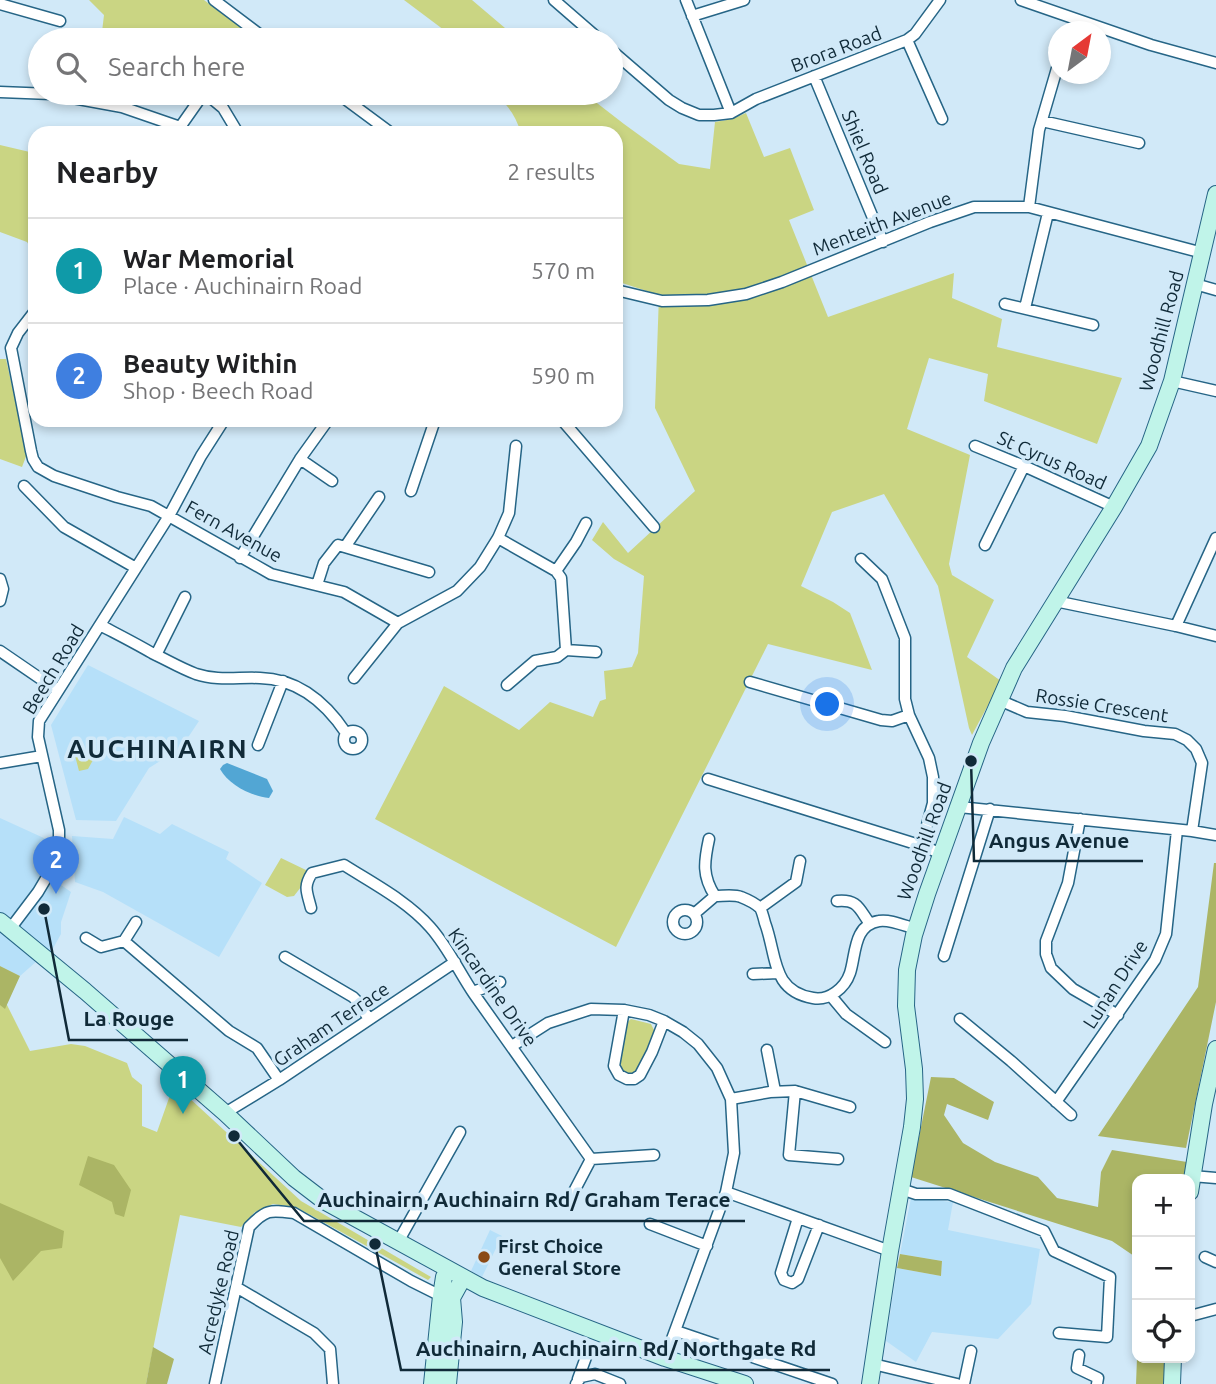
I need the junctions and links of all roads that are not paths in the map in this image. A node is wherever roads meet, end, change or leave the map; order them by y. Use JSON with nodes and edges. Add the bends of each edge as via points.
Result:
{"nodes":[{"id":1,"x":214,"y":0,"type":"edge"},
{"id":2,"x":554,"y":0,"type":"edge"},
{"id":3,"x":686,"y":0,"type":"edge"},
{"id":4,"x":744,"y":0,"type":"edge"},
{"id":5,"x":940,"y":0,"type":"edge"},
{"id":6,"x":1021,"y":0,"type":"edge"},
{"id":7,"x":0,"y":4,"type":"edge"},
{"id":8,"x":692,"y":16,"type":"junction"},
{"id":9,"x":60,"y":20,"type":"dead end"},
{"id":10,"x":1075,"y":20,"type":"joint"},
{"id":11,"x":244,"y":28,"type":"edge"},
{"id":12,"x":586,"y":28,"type":"edge"},
{"id":13,"x":907,"y":40,"type":"junction"},
{"id":14,"x":623,"y":60,"type":"edge"},
{"id":15,"x":1216,"y":63,"type":"edge"},
{"id":16,"x":814,"y":76,"type":"junction"},
{"id":17,"x":1053,"y":84,"type":"edge"},
{"id":18,"x":0,"y":92,"type":"edge"},
{"id":19,"x":28,"y":93,"type":"edge"},
{"id":20,"x":110,"y":105,"type":"edge"},
{"id":21,"x":196,"y":105,"type":"edge"},
{"id":22,"x":219,"y":105,"type":"edge"},
{"id":23,"x":353,"y":105,"type":"edge"},
{"id":24,"x":731,"y":113,"type":"junction"},
{"id":25,"x":942,"y":120,"type":"dead end"},
{"id":26,"x":1042,"y":121,"type":"junction"},
{"id":27,"x":168,"y":126,"type":"edge"},
{"id":28,"x":181,"y":126,"type":"edge"},
{"id":29,"x":234,"y":126,"type":"edge"},
{"id":30,"x":382,"y":126,"type":"edge"},
{"id":31,"x":1139,"y":143,"type":"dead end"},
{"id":32,"x":1216,"y":194,"type":"edge"},
{"id":33,"x":1029,"y":207,"type":"junction"},
{"id":34,"x":1048,"y":213,"type":"junction"},
{"id":35,"x":883,"y":242,"type":"junction"},
{"id":36,"x":1203,"y":253,"type":"junction"},
{"id":37,"x":1195,"y":284,"type":"junction"},
{"id":38,"x":1216,"y":290,"type":"edge"},
{"id":39,"x":623,"y":292,"type":"edge"},
{"id":40,"x":1005,"y":304,"type":"dead end"},
{"id":41,"x":1025,"y":308,"type":"junction"},
{"id":42,"x":28,"y":320,"type":"edge"},
{"id":43,"x":1093,"y":325,"type":"dead end"},
{"id":44,"x":6,"y":348,"type":"edge"},
{"id":45,"x":1172,"y":381,"type":"junction"},
{"id":46,"x":1216,"y":391,"type":"edge"},
{"id":47,"x":220,"y":427,"type":"edge"},
{"id":48,"x":323,"y":427,"type":"edge"},
{"id":49,"x":433,"y":427,"type":"edge"},
{"id":50,"x":568,"y":427,"type":"edge"},
{"id":51,"x":516,"y":446,"type":"dead end"},
{"id":52,"x":975,"y":446,"type":"dead end"},
{"id":53,"x":300,"y":459,"type":"junction"},
{"id":54,"x":1024,"y":466,"type":"junction"},
{"id":55,"x":332,"y":481,"type":"dead end"},
{"id":56,"x":24,"y":486,"type":"dead end"},
{"id":57,"x":411,"y":491,"type":"dead end"},
{"id":58,"x":379,"y":498,"type":"dead end"},
{"id":59,"x":1114,"y":507,"type":"junction"},
{"id":60,"x":169,"y":516,"type":"junction"},
{"id":61,"x":586,"y":523,"type":"dead end"},
{"id":62,"x":654,"y":527,"type":"dead end"},
{"id":63,"x":498,"y":538,"type":"junction"},
{"id":64,"x":1216,"y":538,"type":"edge"},
{"id":65,"x":985,"y":545,"type":"dead end"},
{"id":66,"x":345,"y":547,"type":"junction"},
{"id":67,"x":240,"y":558,"type":"junction"},
{"id":68,"x":861,"y":559,"type":"dead end"},
{"id":69,"x":136,"y":568,"type":"junction"},
{"id":70,"x":556,"y":571,"type":"junction"},
{"id":71,"x":429,"y":572,"type":"dead end"},
{"id":72,"x":0,"y":579,"type":"edge"},
{"id":73,"x":317,"y":586,"type":"junction"},
{"id":74,"x":186,"y":597,"type":"dead end"},
{"id":75,"x":0,"y":601,"type":"edge"},
{"id":76,"x":1055,"y":601,"type":"junction"},
{"id":77,"x":398,"y":623,"type":"junction"},
{"id":78,"x":100,"y":625,"type":"junction"},
{"id":79,"x":1176,"y":626,"type":"junction"},
{"id":80,"x":1216,"y":636,"type":"edge"},
{"id":81,"x":565,"y":650,"type":"junction"},
{"id":82,"x":0,"y":651,"type":"edge"},
{"id":83,"x":596,"y":653,"type":"dead end"},
{"id":84,"x":156,"y":655,"type":"junction"},
{"id":85,"x":354,"y":678,"type":"dead end"},
{"id":86,"x":283,"y":681,"type":"junction"},
{"id":87,"x":750,"y":682,"type":"dead end"},
{"id":88,"x":507,"y":685,"type":"dead end"},
{"id":89,"x":57,"y":690,"type":"junction"},
{"id":90,"x":999,"y":700,"type":"junction"},
{"id":91,"x":909,"y":715,"type":"junction"},
{"id":92,"x":346,"y":733,"type":"dead end"},
{"id":93,"x":258,"y":745,"type":"dead end"},
{"id":94,"x":42,"y":756,"type":"junction"},
{"id":95,"x":0,"y":762,"type":"edge"},
{"id":96,"x":708,"y":779,"type":"dead end"},
{"id":97,"x":959,"y":807,"type":"junction"},
{"id":98,"x":990,"y":809,"type":"junction"},
{"id":99,"x":1080,"y":819,"type":"junction"},
{"id":100,"x":1177,"y":830,"type":"junction"},
{"id":101,"x":1192,"y":831,"type":"junction"},
{"id":102,"x":1216,"y":835,"type":"edge"},
{"id":103,"x":709,"y":839,"type":"dead end"},
{"id":104,"x":924,"y":844,"type":"junction"},
{"id":105,"x":941,"y":855,"type":"junction"},
{"id":106,"x":800,"y":861,"type":"dead end"},
{"id":107,"x":715,"y":896,"type":"junction"},
{"id":108,"x":837,"y":901,"type":"dead end"},
{"id":109,"x":311,"y":908,"type":"dead end"},
{"id":110,"x":760,"y":908,"type":"junction"},
{"id":111,"x":694,"y":914,"type":"dead end"},
{"id":112,"x":136,"y":922,"type":"dead end"},
{"id":113,"x":870,"y":924,"type":"junction"},
{"id":114,"x":5,"y":925,"type":"edge"},
{"id":115,"x":916,"y":929,"type":"junction"},
{"id":116,"x":86,"y":938,"type":"dead end"},
{"id":117,"x":124,"y":941,"type":"junction"},
{"id":118,"x":944,"y":956,"type":"dead end"},
{"id":119,"x":285,"y":957,"type":"dead end"},
{"id":120,"x":455,"y":961,"type":"junction"},
{"id":121,"x":778,"y":973,"type":"junction"},
{"id":122,"x":752,"y":974,"type":"dead end"},
{"id":123,"x":500,"y":982,"type":"dead end"},
{"id":124,"x":473,"y":992,"type":"junction"},
{"id":125,"x":831,"y":996,"type":"junction"},
{"id":126,"x":624,"y":1010,"type":"junction"},
{"id":127,"x":1118,"y":1015,"type":"junction"},
{"id":128,"x":369,"y":1019,"type":"junction"},
{"id":129,"x":960,"y":1019,"type":"dead end"},
{"id":130,"x":664,"y":1021,"type":"junction"},
{"id":131,"x":885,"y":1042,"type":"dead end"},
{"id":132,"x":512,"y":1046,"type":"junction"},
{"id":133,"x":1216,"y":1049,"type":"edge"},
{"id":134,"x":767,"y":1051,"type":"dead end"},
{"id":135,"x":279,"y":1080,"type":"junction"},
{"id":136,"x":775,"y":1091,"type":"junction"},
{"id":137,"x":796,"y":1091,"type":"junction"},
{"id":138,"x":731,"y":1099,"type":"junction"},
{"id":139,"x":1056,"y":1102,"type":"junction"},
{"id":140,"x":850,"y":1107,"type":"dead end"},
{"id":141,"x":225,"y":1113,"type":"junction"},
{"id":142,"x":1071,"y":1115,"type":"dead end"},
{"id":143,"x":460,"y":1132,"type":"dead end"},
{"id":144,"x":654,"y":1154,"type":"dead end"},
{"id":145,"x":591,"y":1159,"type":"junction"},
{"id":146,"x":838,"y":1159,"type":"dead end"},
{"id":147,"x":1193,"y":1174,"type":"edge"},
{"id":148,"x":1216,"y":1178,"type":"edge"},
{"id":149,"x":1195,"y":1183,"type":"edge"},
{"id":150,"x":901,"y":1189,"type":"junction"},
{"id":151,"x":726,"y":1192,"type":"junction"},
{"id":152,"x":570,"y":1199,"type":"dead end"},
{"id":153,"x":798,"y":1218,"type":"junction"},
{"id":154,"x":650,"y":1224,"type":"dead end"},
{"id":155,"x":819,"y":1225,"type":"junction"},
{"id":156,"x":398,"y":1242,"type":"junction"},
{"id":157,"x":707,"y":1246,"type":"junction"},
{"id":158,"x":890,"y":1251,"type":"junction"},
{"id":159,"x":1205,"y":1257,"type":"dead end"},
{"id":160,"x":1216,"y":1262,"type":"edge"},
{"id":161,"x":455,"y":1274,"type":"junction"},
{"id":162,"x":236,"y":1287,"type":"junction"},
{"id":163,"x":446,"y":1297,"type":"junction"},
{"id":164,"x":1216,"y":1311,"type":"edge"},
{"id":165,"x":1195,"y":1315,"type":"edge"},
{"id":166,"x":676,"y":1331,"type":"junction"},
{"id":167,"x":1059,"y":1333,"type":"dead end"},
{"id":168,"x":589,"y":1349,"type":"dead end"},
{"id":169,"x":971,"y":1351,"type":"dead end"},
{"id":170,"x":1079,"y":1355,"type":"dead end"},
{"id":171,"x":665,"y":1357,"type":"junction"},
{"id":172,"x":1173,"y":1363,"type":"edge"},
{"id":173,"x":873,"y":1364,"type":"junction"},
{"id":174,"x":577,"y":1383,"type":"edge"},
{"id":175,"x":215,"y":1384,"type":"edge"},
{"id":176,"x":333,"y":1384,"type":"edge"},
{"id":177,"x":432,"y":1384,"type":"edge"},
{"id":178,"x":448,"y":1384,"type":"edge"},
{"id":179,"x":620,"y":1384,"type":"edge"},
{"id":180,"x":745,"y":1384,"type":"edge"},
{"id":181,"x":832,"y":1384,"type":"edge"},
{"id":182,"x":870,"y":1384,"type":"edge"},
{"id":183,"x":957,"y":1384,"type":"edge"},
{"id":184,"x":964,"y":1384,"type":"edge"},
{"id":185,"x":1097,"y":1384,"type":"edge"},
{"id":186,"x":1172,"y":1384,"type":"edge"}],
"edges":[{"from":1,"to":11,"type":"street"},
{"from":2,"to":12,"type":"street"},
{"from":3,"to":8,"type":"street"},
{"from":4,"to":8,"type":"street"},
{"from":5,"to":13,"type":"street","name":"Brora Road"},
{"from":6,"to":10,"type":"street"},
{"from":7,"to":9,"type":"street"},
{"from":8,"to":24,"type":"street"},
{"from":10,"to":15,"type":"street"},
{"from":13,"to":16,"type":"street","name":"Brora Road"},
{"from":13,"to":25,"type":"street"},
{"from":14,"to":24,"type":"street","via":[[682,108],[699,115]]},
{"from":16,"to":24,"type":"street","name":"Brora Road"},
{"from":16,"to":35,"type":"street","name":"Shiel Road"},
{"from":17,"to":26,"type":"street"},
{"from":18,"to":19,"type":"street"},
{"from":20,"to":27,"type":"street"},
{"from":21,"to":28,"type":"street"},
{"from":22,"to":29,"type":"street"},
{"from":23,"to":30,"type":"street"},
{"from":26,"to":31,"type":"street"},
{"from":26,"to":33,"type":"street"},
{"from":32,"to":36,"type":"street","name":"Woodhill Road"},
{"from":33,"to":34,"type":"street","name":"Menteith Avenue"},
{"from":33,"to":35,"type":"street","name":"Menteith Avenue","via":[[974,207]]},
{"from":34,"to":36,"type":"street","name":"Menteith Avenue"},
{"from":34,"to":41,"type":"street"},
{"from":35,"to":39,"type":"street","name":"Menteith Avenue","via":[[747,294],[662,301]]},
{"from":36,"to":37,"type":"street","name":"Woodhill Road"},
{"from":37,"to":38,"type":"street"},
{"from":37,"to":45,"type":"street","name":"Woodhill Road"},
{"from":40,"to":41,"type":"street"},
{"from":41,"to":43,"type":"street"},
{"from":42,"to":44,"type":"street"},
{"from":44,"to":60,"type":"street","name":"Fern Avenue","via":[[30,451],[38,467]]},
{"from":45,"to":46,"type":"street"},
{"from":45,"to":59,"type":"street","name":"Woodhill Road","via":[[1149,446]]},
{"from":47,"to":60,"type":"street","name":"Beech Road"},
{"from":48,"to":53,"type":"street"},
{"from":49,"to":57,"type":"street"},
{"from":50,"to":62,"type":"street"},
{"from":51,"to":63,"type":"street","via":[[509,513]]},
{"from":52,"to":54,"type":"street","name":"St Cyrus Road"},
{"from":53,"to":55,"type":"street"},
{"from":53,"to":67,"type":"street"},
{"from":54,"to":59,"type":"street","name":"St Cyrus Road"},
{"from":54,"to":65,"type":"street"},
{"from":56,"to":69,"type":"street","via":[[40,494],[64,527]]},
{"from":58,"to":66,"type":"street"},
{"from":59,"to":76,"type":"street","name":"Woodhill Road"},
{"from":60,"to":67,"type":"street","name":"Fern Avenue"},
{"from":60,"to":69,"type":"street","name":"Beech Road"},
{"from":61,"to":70,"type":"street"},
{"from":63,"to":70,"type":"street"},
{"from":63,"to":77,"type":"street","via":[[480,567],[457,591]]},
{"from":64,"to":79,"type":"street"},
{"from":66,"to":71,"type":"street"},
{"from":66,"to":73,"type":"street","via":[[338,545],[324,563]]},
{"from":67,"to":73,"type":"street","name":"Fern Avenue","via":[[271,574]]},
{"from":68,"to":91,"type":"street","via":[[881,579],[905,638]]},
{"from":69,"to":78,"type":"street","name":"Beech Road"},
{"from":70,"to":81,"type":"street","via":[[561,578]]},
{"from":72,"to":75,"type":"street","via":[[4,589]]},
{"from":73,"to":77,"type":"street","name":"Fern Avenue","via":[[344,592]]},
{"from":74,"to":84,"type":"street"},
{"from":76,"to":79,"type":"street"},
{"from":76,"to":90,"type":"street","name":"Woodhill Road"},
{"from":77,"to":85,"type":"street"},
{"from":78,"to":84,"type":"street"},
{"from":78,"to":89,"type":"street","name":"Beech Road"},
{"from":79,"to":80,"type":"street"},
{"from":81,"to":83,"type":"street"},
{"from":81,"to":88,"type":"street","via":[[557,657],[535,661]]},
{"from":82,"to":89,"type":"street"},
{"from":84,"to":86,"type":"street","via":[[216,678]]},
{"from":86,"to":92,"type":"street","via":[[313,696]]},
{"from":86,"to":93,"type":"street"},
{"from":87,"to":91,"type":"street","via":[[881,720]]},
{"from":89,"to":94,"type":"street","name":"Beech Road","via":[[39,721]]},
{"from":90,"to":97,"type":"street","name":"Woodhill Road"},
{"from":90,"to":101,"type":"street","name":"Rossie Crescent","via":[[1027,712],[1175,734],[1187,740],[1202,763]]},
{"from":91,"to":104,"type":"street","via":[[933,777]]},
{"from":94,"to":95,"type":"street"},
{"from":94,"to":114,"type":"street","name":"Beech Road","via":[[59,830],[59,850],[38,892]]},
{"from":96,"to":104,"type":"street"},
{"from":97,"to":98,"type":"street"},
{"from":97,"to":105,"type":"street","name":"Woodhill Road"},
{"from":98,"to":99,"type":"street"},
{"from":98,"to":118,"type":"street"},
{"from":99,"to":100,"type":"street"},
{"from":99,"to":127,"type":"street","via":[[1068,883],[1046,941],[1046,954],[1051,968],[1073,989]]},
{"from":100,"to":101,"type":"street"},
{"from":100,"to":127,"type":"street","name":"Lunan Drive","via":[[1166,934],[1155,961]]},
{"from":101,"to":102,"type":"street"},
{"from":103,"to":107,"type":"street","via":[[704,861]]},
{"from":104,"to":105,"type":"street"},
{"from":105,"to":115,"type":"street","name":"Woodhill Road"},
{"from":106,"to":110,"type":"street","via":[[796,883]]},
{"from":107,"to":110,"type":"street","via":[[739,896]]},
{"from":107,"to":111,"type":"street"},
{"from":108,"to":113,"type":"street","via":[[855,904]]},
{"from":109,"to":120,"type":"street","name":"Kincardine Drive","via":[[305,886],[310,875],[344,866],[420,917]]},
{"from":110,"to":121,"type":"street"},
{"from":112,"to":117,"type":"street"},
{"from":113,"to":115,"type":"street","via":[[881,920]]},
{"from":113,"to":125,"type":"street","via":[[859,936],[850,975]]},
{"from":114,"to":141,"type":"street"},
{"from":115,"to":150,"type":"street","name":"Woodhill Road","via":[[907,970],[906,1006],[915,1100]]},
{"from":116,"to":117,"type":"street","via":[[100,947]]},
{"from":117,"to":135,"type":"street","via":[[229,1031],[257,1048]]},
{"from":119,"to":128,"type":"street","via":[[353,997]]},
{"from":120,"to":124,"type":"street","name":"Kincardine Drive"},
{"from":120,"to":128,"type":"street","name":"Graham Terrace"},
{"from":121,"to":122,"type":"street"},
{"from":121,"to":125,"type":"street","via":[[793,992],[816,999]]},
{"from":123,"to":124,"type":"street"},
{"from":124,"to":132,"type":"street","name":"Kincardine Drive"},
{"from":125,"to":131,"type":"street","via":[[846,1014]]},
{"from":126,"to":130,"type":"street"},
{"from":126,"to":130,"type":"street","via":[[614,1066],[619,1076],[627,1079],[640,1075]]},
{"from":126,"to":132,"type":"street","via":[[591,1009],[548,1023]]},
{"from":127,"to":139,"type":"street","name":"Lunan Drive"},
{"from":128,"to":135,"type":"street","name":"Graham Terrace"},
{"from":129,"to":139,"type":"street"},
{"from":130,"to":138,"type":"street","via":[[698,1044],[717,1068]]},
{"from":132,"to":145,"type":"street","name":"Kincardine Drive"},
{"from":133,"to":147,"type":"street"},
{"from":134,"to":136,"type":"street"},
{"from":135,"to":141,"type":"street","name":"Graham Terrace"},
{"from":136,"to":137,"type":"street"},
{"from":136,"to":138,"type":"street"},
{"from":137,"to":140,"type":"street"},
{"from":137,"to":146,"type":"street","via":[[789,1155]]},
{"from":138,"to":151,"type":"street","via":[[734,1153]]},
{"from":139,"to":142,"type":"street"},
{"from":141,"to":156,"type":"street","via":[[324,1201]]},
{"from":143,"to":156,"type":"street"},
{"from":144,"to":145,"type":"street"},
{"from":145,"to":152,"type":"street"},
{"from":148,"to":149,"type":"street"},
{"from":150,"to":158,"type":"street","name":"Woodhill Road"},
{"from":150,"to":167,"type":"street","via":[[949,1194],[1044,1231],[1054,1251],[1110,1277],[1107,1337]]},
{"from":151,"to":153,"type":"street"},
{"from":151,"to":157,"type":"street"},
{"from":153,"to":155,"type":"street"},
{"from":153,"to":155,"type":"street","via":[[781,1273],[792,1283],[798,1279]]},
{"from":154,"to":157,"type":"street"},
{"from":155,"to":158,"type":"street"},
{"from":156,"to":161,"type":"street"},
{"from":157,"to":166,"type":"street"},
{"from":158,"to":173,"type":"street","name":"Woodhill Road"},
{"from":159,"to":160,"type":"street"},
{"from":161,"to":163,"type":"street"},
{"from":161,"to":171,"type":"street","via":[[482,1289]]},
{"from":162,"to":163,"type":"street","name":"Acredyke Road","via":[[249,1227],[273,1210],[294,1213]]},
{"from":162,"to":175,"type":"street","name":"Acredyke Road"},
{"from":162,"to":176,"type":"street","via":[[314,1334],[330,1349]]},
{"from":163,"to":177,"type":"street"},
{"from":163,"to":178,"type":"street","via":[[454,1322]]},
{"from":164,"to":165,"type":"street"},
{"from":166,"to":171,"type":"street"},
{"from":166,"to":181,"type":"street"},
{"from":168,"to":174,"type":"street"},
{"from":169,"to":184,"type":"street"},
{"from":170,"to":185,"type":"street","via":[[1077,1368],[1098,1378]]},
{"from":171,"to":180,"type":"street"},
{"from":172,"to":186,"type":"street"},
{"from":173,"to":182,"type":"street","name":"Woodhill Road"},
{"from":173,"to":183,"type":"street"},
{"from":174,"to":179,"type":"street","via":[[581,1377],[595,1374]]}]}
